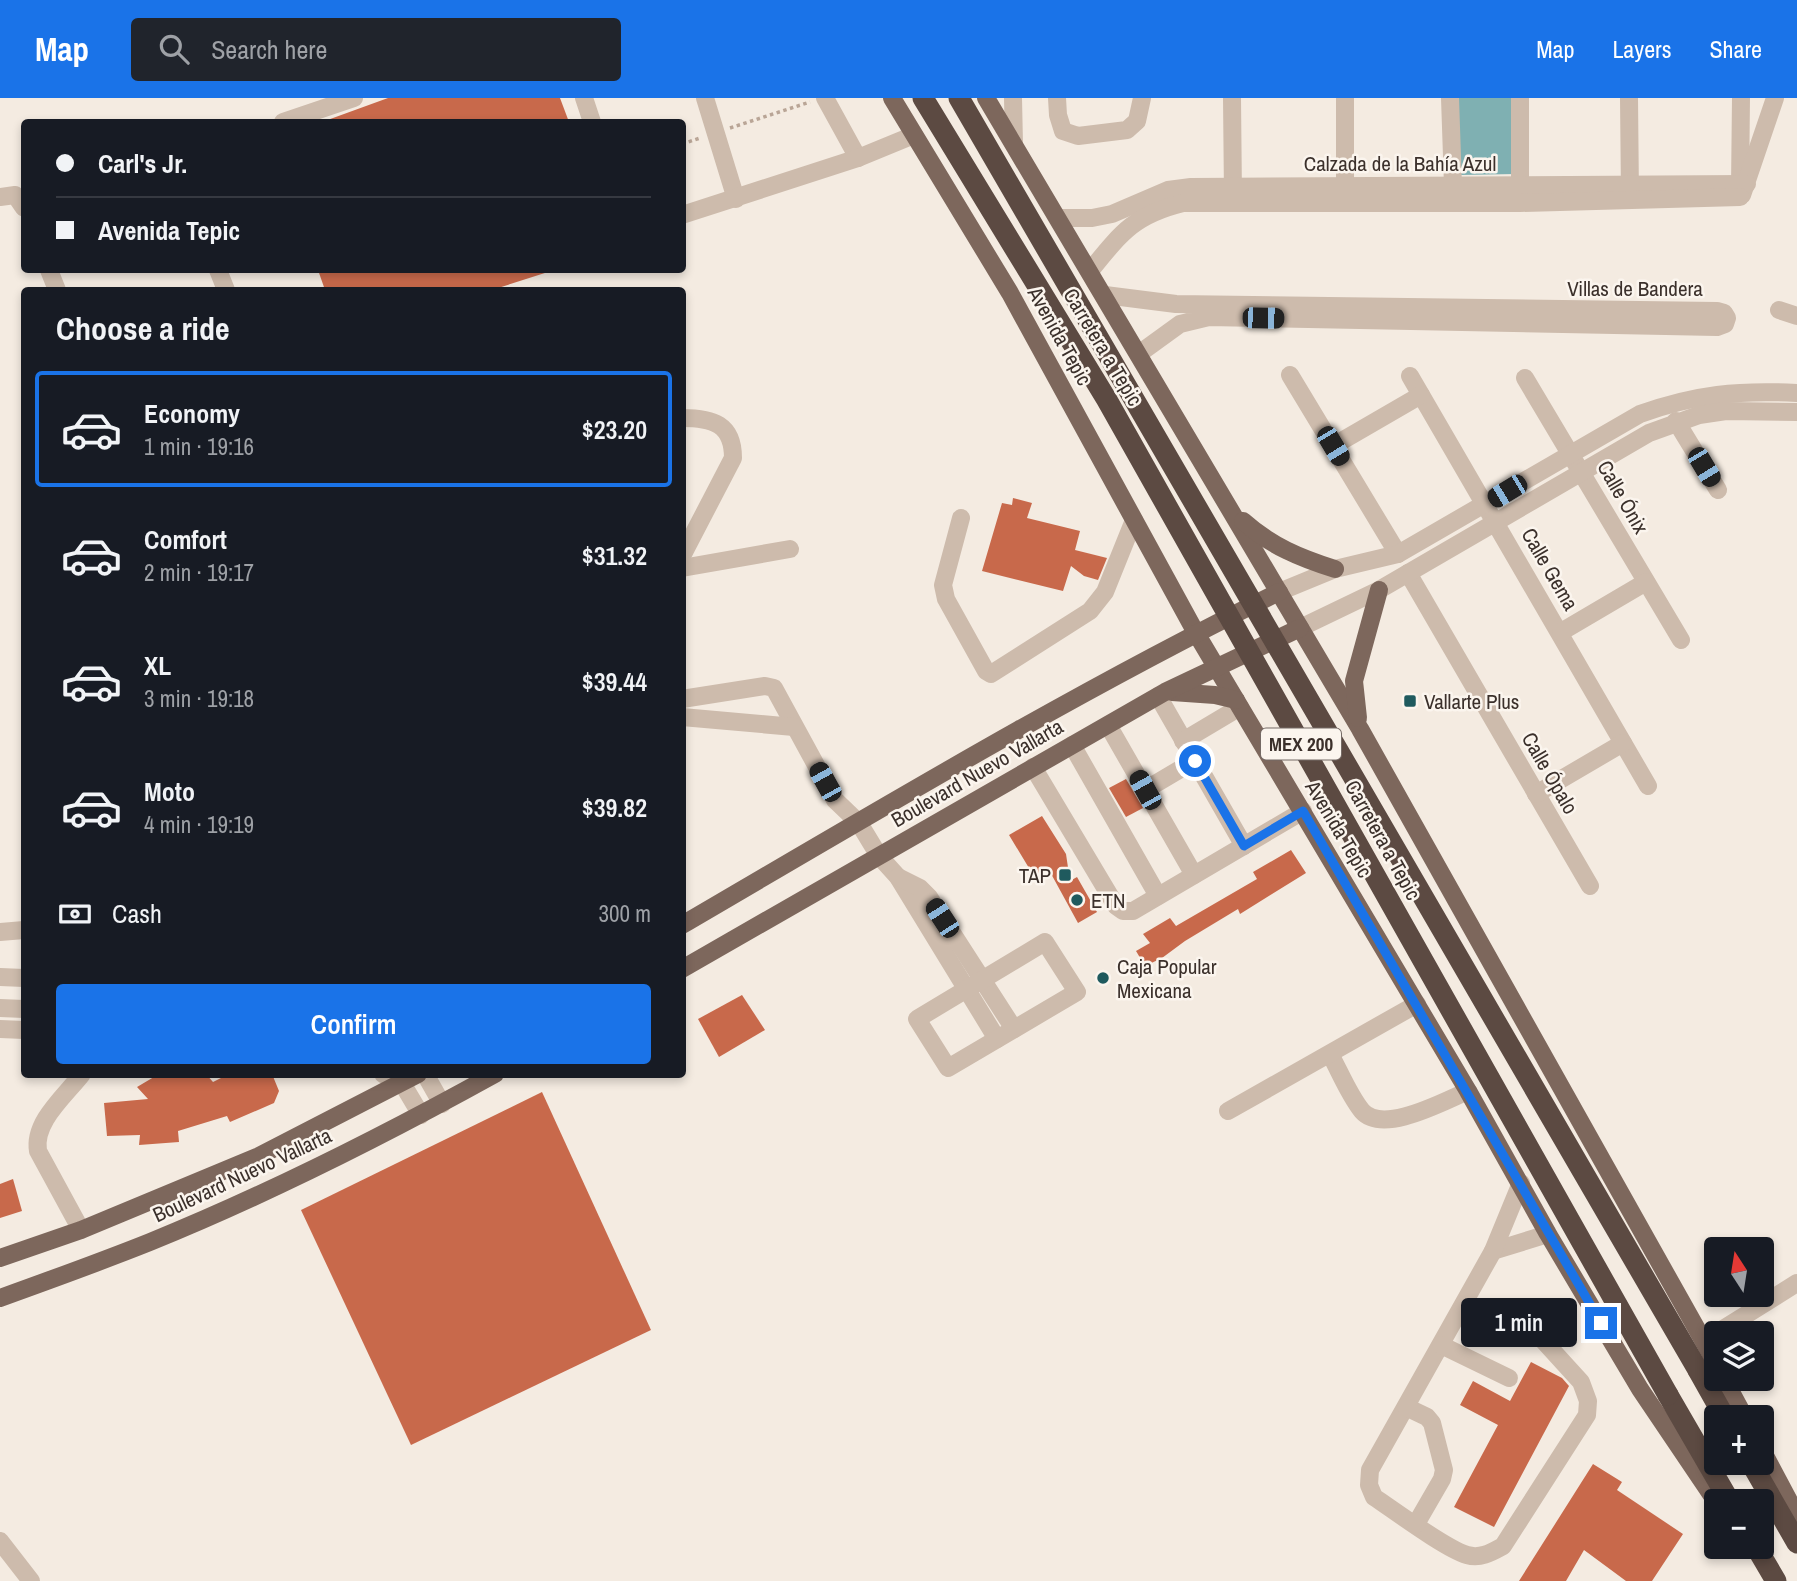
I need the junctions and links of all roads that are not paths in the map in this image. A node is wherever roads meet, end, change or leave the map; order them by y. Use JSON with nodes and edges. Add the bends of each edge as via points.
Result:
{"nodes":[{"id":1,"x":354,"y":98,"type":"edge"},
{"id":2,"x":584,"y":98,"type":"edge"},
{"id":3,"x":705,"y":98,"type":"edge"},
{"id":4,"x":823,"y":98,"type":"edge"},
{"id":5,"x":892,"y":98,"type":"edge"},
{"id":6,"x":923,"y":98,"type":"edge"},
{"id":7,"x":960,"y":98,"type":"edge"},
{"id":8,"x":986,"y":98,"type":"edge"},
{"id":9,"x":993,"y":98,"type":"edge"},
{"id":10,"x":1013,"y":98,"type":"edge"},
{"id":11,"x":1057,"y":98,"type":"edge"},
{"id":12,"x":1142,"y":98,"type":"edge"},
{"id":13,"x":1232,"y":98,"type":"edge"},
{"id":14,"x":1345,"y":98,"type":"edge"},
{"id":15,"x":1450,"y":98,"type":"edge"},
{"id":16,"x":1520,"y":98,"type":"edge"},
{"id":17,"x":1629,"y":98,"type":"edge"},
{"id":18,"x":1741,"y":98,"type":"edge"},
{"id":19,"x":1775,"y":98,"type":"edge"},
{"id":20,"x":292,"y":119,"type":"edge"},
{"id":21,"x":591,"y":119,"type":"edge"},
{"id":22,"x":1003,"y":126,"type":"junction"},
{"id":23,"x":914,"y":135,"type":"junction"},
{"id":24,"x":1014,"y":145,"type":"junction"},
{"id":25,"x":858,"y":158,"type":"junction"},
{"id":26,"x":1453,"y":186,"type":"junction"},
{"id":27,"x":1742,"y":188,"type":"junction"},
{"id":28,"x":1630,"y":193,"type":"junction"},
{"id":29,"x":1233,"y":194,"type":"junction"},
{"id":30,"x":1520,"y":194,"type":"junction"},
{"id":31,"x":1345,"y":195,"type":"junction"},
{"id":32,"x":736,"y":199,"type":"junction"},
{"id":33,"x":686,"y":214,"type":"edge"},
{"id":34,"x":1129,"y":216,"type":"junction"},
{"id":35,"x":1059,"y":218,"type":"junction"},
{"id":36,"x":1090,"y":271,"type":"junction"},
{"id":37,"x":1105,"y":295,"type":"junction"},
{"id":38,"x":1176,"y":304,"type":"junction"},
{"id":39,"x":1779,"y":310,"type":"dead end"},
{"id":40,"x":1797,"y":316,"type":"edge"},
{"id":41,"x":1506,"y":317,"type":"junction"},
{"id":42,"x":1180,"y":324,"type":"junction"},
{"id":43,"x":1140,"y":353,"type":"junction"},
{"id":44,"x":1290,"y":374,"type":"dead end"},
{"id":45,"x":1410,"y":376,"type":"dead end"},
{"id":46,"x":1525,"y":378,"type":"dead end"},
{"id":47,"x":1797,"y":393,"type":"edge"},
{"id":48,"x":1421,"y":395,"type":"junction"},
{"id":49,"x":1797,"y":412,"type":"edge"},
{"id":50,"x":686,"y":418,"type":"edge"},
{"id":51,"x":1676,"y":421,"type":"junction"},
{"id":52,"x":1333,"y":446,"type":"junction"},
{"id":53,"x":1571,"y":453,"type":"junction"},
{"id":54,"x":1582,"y":471,"type":"junction"},
{"id":55,"x":1718,"y":490,"type":"dead end"},
{"id":56,"x":1486,"y":503,"type":"junction"},
{"id":57,"x":1233,"y":512,"type":"junction"},
{"id":58,"x":961,"y":518,"type":"dead end"},
{"id":59,"x":1134,"y":520,"type":"junction"},
{"id":60,"x":1496,"y":522,"type":"junction"},
{"id":61,"x":686,"y":548,"type":"edge"},
{"id":62,"x":790,"y":549,"type":"dead end"},
{"id":63,"x":1398,"y":554,"type":"junction"},
{"id":64,"x":686,"y":567,"type":"edge"},
{"id":65,"x":1335,"y":569,"type":"junction"},
{"id":66,"x":1408,"y":573,"type":"junction"},
{"id":67,"x":1647,"y":582,"type":"junction"},
{"id":68,"x":1379,"y":590,"type":"junction"},
{"id":69,"x":1279,"y":593,"type":"junction"},
{"id":70,"x":1300,"y":628,"type":"junction"},
{"id":71,"x":1561,"y":632,"type":"junction"},
{"id":72,"x":1196,"y":633,"type":"junction"},
{"id":73,"x":1681,"y":640,"type":"dead end"},
{"id":74,"x":1217,"y":668,"type":"junction"},
{"id":75,"x":1162,"y":694,"type":"junction"},
{"id":76,"x":686,"y":698,"type":"edge"},
{"id":77,"x":1238,"y":703,"type":"junction"},
{"id":78,"x":686,"y":717,"type":"edge"},
{"id":79,"x":1108,"y":725,"type":"junction"},
{"id":80,"x":794,"y":727,"type":"junction"},
{"id":81,"x":1360,"y":729,"type":"junction"},
{"id":82,"x":1183,"y":741,"type":"junction"},
{"id":83,"x":1623,"y":743,"type":"junction"},
{"id":84,"x":1072,"y":745,"type":"junction"},
{"id":85,"x":1195,"y":761,"type":"junction"},
{"id":86,"x":1033,"y":767,"type":"junction"},
{"id":87,"x":1648,"y":786,"type":"dead end"},
{"id":88,"x":1145,"y":790,"type":"junction"},
{"id":89,"x":1536,"y":794,"type":"junction"},
{"id":90,"x":1303,"y":811,"type":"junction"},
{"id":91,"x":859,"y":823,"type":"junction"},
{"id":92,"x":1244,"y":846,"type":"junction"},
{"id":93,"x":879,"y":856,"type":"junction"},
{"id":94,"x":1194,"y":875,"type":"junction"},
{"id":95,"x":898,"y":877,"type":"junction"},
{"id":96,"x":1590,"y":886,"type":"dead end"},
{"id":97,"x":1158,"y":896,"type":"junction"},
{"id":98,"x":686,"y":923,"type":"edge"},
{"id":99,"x":21,"y":930,"type":"edge"},
{"id":100,"x":0,"y":932,"type":"edge"},
{"id":101,"x":686,"y":967,"type":"edge"},
{"id":102,"x":0,"y":977,"type":"edge"},
{"id":103,"x":21,"y":978,"type":"edge"},
{"id":104,"x":982,"y":980,"type":"junction"},
{"id":105,"x":965,"y":990,"type":"junction"},
{"id":106,"x":1417,"y":1004,"type":"junction"},
{"id":107,"x":0,"y":1008,"type":"edge"},
{"id":108,"x":21,"y":1009,"type":"edge"},
{"id":109,"x":0,"y":1029,"type":"edge"},
{"id":110,"x":1014,"y":1029,"type":"junction"},
{"id":111,"x":21,"y":1030,"type":"edge"},
{"id":112,"x":997,"y":1039,"type":"junction"},
{"id":113,"x":1330,"y":1054,"type":"junction"},
{"id":114,"x":79,"y":1078,"type":"edge"},
{"id":115,"x":427,"y":1078,"type":"edge"},
{"id":116,"x":488,"y":1078,"type":"edge"},
{"id":117,"x":410,"y":1079,"type":"edge"},
{"id":118,"x":1468,"y":1091,"type":"junction"},
{"id":119,"x":442,"y":1104,"type":"junction"},
{"id":120,"x":1228,"y":1111,"type":"dead end"},
{"id":121,"x":421,"y":1115,"type":"junction"},
{"id":122,"x":1521,"y":1183,"type":"junction"},
{"id":123,"x":81,"y":1230,"type":"junction"},
{"id":124,"x":1548,"y":1234,"type":"junction"},
{"id":125,"x":1493,"y":1251,"type":"junction"},
{"id":126,"x":0,"y":1258,"type":"edge"},
{"id":127,"x":1797,"y":1283,"type":"edge"},
{"id":128,"x":0,"y":1298,"type":"edge"},
{"id":129,"x":1462,"y":1308,"type":"junction"},
{"id":130,"x":1736,"y":1321,"type":"edge"},
{"id":131,"x":1704,"y":1341,"type":"edge"},
{"id":132,"x":1441,"y":1345,"type":"junction"},
{"id":133,"x":1704,"y":1363,"type":"edge"},
{"id":134,"x":1509,"y":1378,"type":"dead end"},
{"id":135,"x":1406,"y":1407,"type":"junction"},
{"id":136,"x":1774,"y":1473,"type":"edge"},
{"id":137,"x":1758,"y":1475,"type":"edge"},
{"id":138,"x":1707,"y":1489,"type":"edge"},
{"id":139,"x":1722,"y":1489,"type":"edge"},
{"id":140,"x":1797,"y":1516,"type":"edge"},
{"id":141,"x":1416,"y":1524,"type":"junction"},
{"id":142,"x":0,"y":1541,"type":"edge"},
{"id":143,"x":1797,"y":1543,"type":"edge"},
{"id":144,"x":1758,"y":1559,"type":"edge"},
{"id":145,"x":1763,"y":1559,"type":"edge"},
{"id":146,"x":31,"y":1581,"type":"edge"},
{"id":147,"x":1775,"y":1581,"type":"edge"}],
"edges":[{"from":1,"to":20,"type":"street"},
{"from":2,"to":21,"type":"street"},
{"from":3,"to":32,"type":"street"},
{"from":4,"to":25,"type":"street"},
{"from":5,"to":23,"type":"main road","name":"Avenida Tepic"},
{"from":6,"to":139,"type":"highway","name":"Carretera a Tepic","number":"MEX 200","bridge":true,"via":[[1107,400]]},
{"from":7,"to":133,"type":"highway","name":"Carretera a Tepic","number":"MEX 200","bridge":true},
{"from":8,"to":22,"type":"main road"},
{"from":9,"to":22,"type":"street"},
{"from":10,"to":24,"type":"street"},
{"from":11,"to":12,"type":"street","via":[[1063,131],[1078,136],[1127,130],[1137,121]]},
{"from":13,"to":29,"type":"street"},
{"from":14,"to":31,"type":"street"},
{"from":15,"to":26,"type":"street"},
{"from":16,"to":30,"type":"street"},
{"from":17,"to":28,"type":"street"},
{"from":18,"to":27,"type":"street"},
{"from":19,"to":27,"type":"street"},
{"from":22,"to":24,"type":"main road"},
{"from":23,"to":25,"type":"street"},
{"from":23,"to":59,"type":"main road","name":"Avenida Tepic","via":[[1010,293]]},
{"from":24,"to":35,"type":"main road"},
{"from":25,"to":32,"type":"street"},
{"from":26,"to":30,"type":"street","name":"Calzada de la Bahía Azul"},
{"from":26,"to":31,"type":"street","name":"Calzada de la Bahía Azul"},
{"from":27,"to":28,"type":"street","name":"Calzada de la Bahía Azul"},
{"from":28,"to":30,"type":"street","name":"Calzada de la Bahía Azul"},
{"from":29,"to":31,"type":"street","name":"Calzada de la Bahía Azul"},
{"from":29,"to":34,"type":"street","name":"Calzada de la Bahía Azul"},
{"from":30,"to":31,"type":"street","name":"Calzada de la Bahía Azul"},
{"from":32,"to":33,"type":"street"},
{"from":34,"to":35,"type":"street","name":"Calzada de la Bahía Azul"},
{"from":34,"to":36,"type":"street","name":"Calzada de la Bahía Azul"},
{"from":35,"to":36,"type":"main road"},
{"from":36,"to":37,"type":"main road"},
{"from":37,"to":38,"type":"street","name":"Villas de Bandera"},
{"from":37,"to":43,"type":"main road"},
{"from":38,"to":41,"type":"street","name":"Villas de Bandera"},
{"from":38,"to":42,"type":"street"},
{"from":39,"to":40,"type":"street"},
{"from":41,"to":41,"type":"street","name":"Villas de Bandera","via":[[1717,327],[1727,318],[1717,311]]},
{"from":41,"to":42,"type":"street","name":"Villas de Bandera","via":[[1209,317]]},
{"from":42,"to":43,"type":"street","name":"Villas de Bandera"},
{"from":43,"to":57,"type":"main road"},
{"from":44,"to":52,"type":"street"},
{"from":45,"to":48,"type":"street","name":"Calle Gema"},
{"from":46,"to":53,"type":"street","name":"Calle Ónix"},
{"from":47,"to":53,"type":"street","via":[[1731,392],[1677,401],[1640,414]]},
{"from":48,"to":52,"type":"street"},
{"from":48,"to":56,"type":"street","name":"Calle Gema"},
{"from":49,"to":51,"type":"street","via":[[1726,411]]},
{"from":50,"to":61,"type":"street","via":[[715,422],[726,431],[733,444],[733,458]]},
{"from":51,"to":54,"type":"street"},
{"from":51,"to":55,"type":"street"},
{"from":52,"to":63,"type":"street"},
{"from":53,"to":54,"type":"street","name":"Calle Ónix"},
{"from":53,"to":56,"type":"street"},
{"from":54,"to":60,"type":"street"},
{"from":54,"to":67,"type":"street","name":"Calle Ónix"},
{"from":56,"to":60,"type":"street","name":"Calle Gema"},
{"from":56,"to":63,"type":"street"},
{"from":57,"to":65,"type":"main road","via":[[1284,551]]},
{"from":57,"to":69,"type":"main road"},
{"from":58,"to":59,"type":"street","via":[[944,592],[991,674],[1090,611],[1105,592]]},
{"from":59,"to":72,"type":"main road","name":"Avenida Tepic"},
{"from":60,"to":66,"type":"street"},
{"from":60,"to":71,"type":"street","name":"Calle Gema"},
{"from":62,"to":64,"type":"street"},
{"from":63,"to":65,"type":"street"},
{"from":65,"to":69,"type":"street"},
{"from":66,"to":68,"type":"street"},
{"from":66,"to":89,"type":"street","name":"Calle Ópalo"},
{"from":67,"to":71,"type":"street"},
{"from":67,"to":73,"type":"street","name":"Calle Ónix"},
{"from":68,"to":70,"type":"street"},
{"from":68,"to":81,"type":"main road","via":[[1354,681]]},
{"from":69,"to":70,"type":"main road"},
{"from":69,"to":72,"type":"main road","name":"Boulevard Nuevo Vallarta"},
{"from":70,"to":74,"type":"main road","name":"Boulevard Nuevo Vallarta"},
{"from":70,"to":81,"type":"main road"},
{"from":71,"to":83,"type":"street","name":"Calle Gema"},
{"from":72,"to":74,"type":"main road","name":"Avenida Tepic"},
{"from":72,"to":91,"type":"main road","name":"Boulevard Nuevo Vallarta"},
{"from":74,"to":75,"type":"main road","name":"Boulevard Nuevo Vallarta"},
{"from":74,"to":77,"type":"main road","name":"Avenida Tepic"},
{"from":75,"to":77,"type":"main road","via":[[1215,695]]},
{"from":75,"to":79,"type":"main road","name":"Boulevard Nuevo Vallarta"},
{"from":75,"to":82,"type":"street"},
{"from":76,"to":80,"type":"street","via":[[774,688]]},
{"from":77,"to":82,"type":"street"},
{"from":77,"to":90,"type":"main road","name":"Avenida Tepic"},
{"from":78,"to":80,"type":"street"},
{"from":79,"to":84,"type":"main road","name":"Boulevard Nuevo Vallarta"},
{"from":79,"to":88,"type":"street"},
{"from":80,"to":91,"type":"street","via":[[835,800]]},
{"from":81,"to":131,"type":"main road"},
{"from":82,"to":85,"type":"street"},
{"from":83,"to":87,"type":"street","name":"Calle Gema"},
{"from":83,"to":89,"type":"street"},
{"from":84,"to":86,"type":"main road","name":"Boulevard Nuevo Vallarta"},
{"from":84,"to":97,"type":"street"},
{"from":85,"to":88,"type":"street"},
{"from":85,"to":92,"type":"street"},
{"from":86,"to":93,"type":"main road","name":"Boulevard Nuevo Vallarta"},
{"from":86,"to":97,"type":"street","via":[[1116,906],[1133,911]]},
{"from":88,"to":94,"type":"street"},
{"from":89,"to":96,"type":"street","name":"Calle Ópalo"},
{"from":90,"to":92,"type":"street"},
{"from":90,"to":106,"type":"main road","name":"Avenida Tepic"},
{"from":91,"to":93,"type":"street"},
{"from":91,"to":98,"type":"main road","name":"Boulevard Nuevo Vallarta"},
{"from":92,"to":94,"type":"street"},
{"from":93,"to":95,"type":"street"},
{"from":93,"to":101,"type":"main road","name":"Boulevard Nuevo Vallarta"},
{"from":94,"to":97,"type":"street"},
{"from":95,"to":104,"type":"street","via":[[929,897]]},
{"from":95,"to":105,"type":"street"},
{"from":99,"to":100,"type":"street"},
{"from":102,"to":103,"type":"street"},
{"from":104,"to":105,"type":"street"},
{"from":104,"to":110,"type":"street"},
{"from":104,"to":110,"type":"street","via":[[1045,942],[1077,992]]},
{"from":105,"to":112,"type":"street"},
{"from":105,"to":112,"type":"street","via":[[917,1018],[948,1068]]},
{"from":106,"to":113,"type":"street"},
{"from":106,"to":118,"type":"main road","name":"Avenida Tepic"},
{"from":107,"to":108,"type":"street"},
{"from":109,"to":111,"type":"street"},
{"from":110,"to":112,"type":"street"},
{"from":113,"to":118,"type":"street","via":[[1363,1112],[1374,1119],[1387,1121]]},
{"from":113,"to":120,"type":"street"},
{"from":114,"to":123,"type":"street","via":[[36,1137],[38,1151]]},
{"from":115,"to":119,"type":"street"},
{"from":116,"to":119,"type":"main road","name":"Boulevard Nuevo Vallarta"},
{"from":117,"to":121,"type":"street"},
{"from":117,"to":123,"type":"main road","name":"Boulevard Nuevo Vallarta","via":[[259,1156]]},
{"from":118,"to":122,"type":"main road","name":"Avenida Tepic"},
{"from":119,"to":121,"type":"main road","name":"Boulevard Nuevo Vallarta"},
{"from":121,"to":128,"type":"main road","name":"Boulevard Nuevo Vallarta","via":[[229,1208]]},
{"from":122,"to":124,"type":"main road","name":"Avenida Tepic"},
{"from":122,"to":125,"type":"street"},
{"from":123,"to":126,"type":"main road","name":"Boulevard Nuevo Vallarta"},
{"from":124,"to":125,"type":"street"},
{"from":124,"to":138,"type":"main road","name":"Avenida Tepic","via":[[1640,1390]]},
{"from":125,"to":129,"type":"street"},
{"from":127,"to":130,"type":"street"},
{"from":129,"to":132,"type":"street"},
{"from":129,"to":141,"type":"street","via":[[1540,1337],[1581,1382],[1587,1415],[1503,1546],[1484,1556],[1467,1555]]},
{"from":132,"to":134,"type":"street"},
{"from":132,"to":135,"type":"street"},
{"from":135,"to":141,"type":"street","via":[[1432,1423],[1444,1470]]},
{"from":135,"to":141,"type":"street","via":[[1370,1470],[1369,1485],[1374,1497]]},
{"from":136,"to":140,"type":"main road"},
{"from":137,"to":143,"type":"highway"},
{"from":142,"to":146,"type":"street"},
{"from":144,"to":147,"type":"main road"},
{"from":145,"to":147,"type":"highway"}]}
